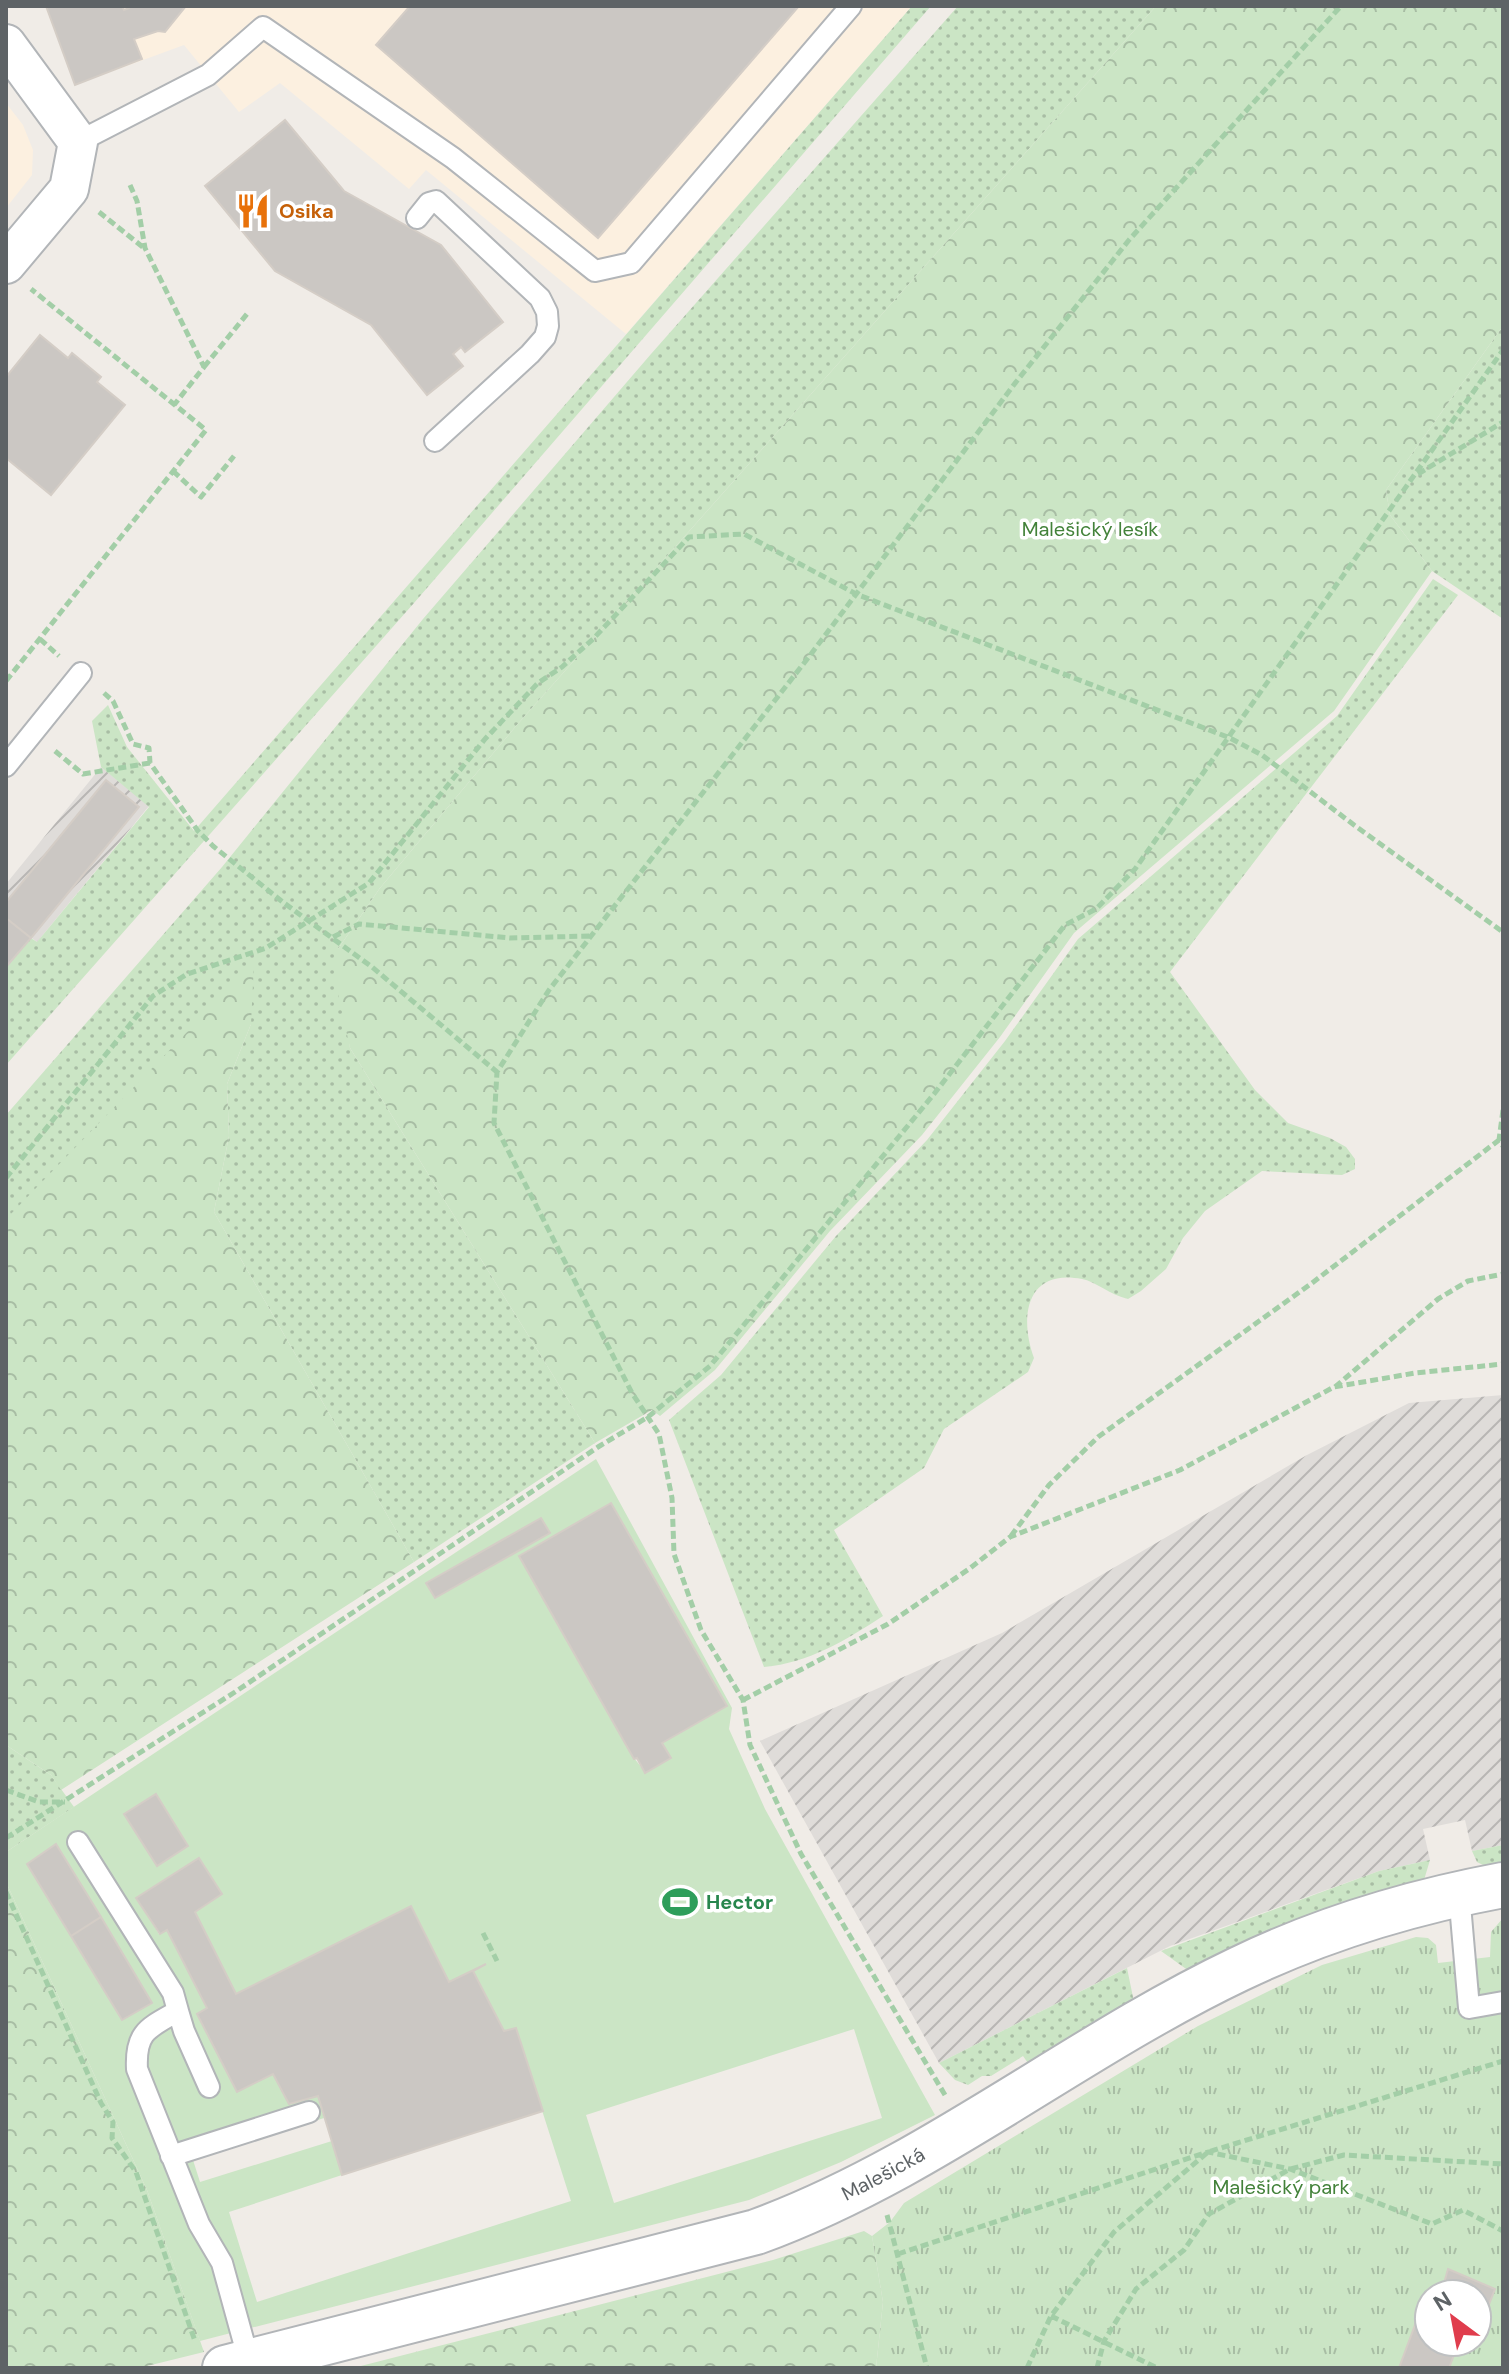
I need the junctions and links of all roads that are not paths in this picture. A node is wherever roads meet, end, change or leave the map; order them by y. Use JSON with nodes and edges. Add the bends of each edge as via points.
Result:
{"nodes":[{"id":1,"x":851,"y":6,"type":"edge"},
{"id":2,"x":6,"y":44,"type":"edge"},
{"id":3,"x":78,"y":142,"type":"junction"},
{"id":4,"x":417,"y":218,"type":"dead end"},
{"id":5,"x":16,"y":275,"type":"edge"},
{"id":6,"x":435,"y":441,"type":"dead end"},
{"id":7,"x":81,"y":673,"type":"dead end"},
{"id":8,"x":6,"y":766,"type":"edge"},
{"id":9,"x":78,"y":1842,"type":"dead end"},
{"id":10,"x":1503,"y":1885,"type":"edge"},
{"id":11,"x":1459,"y":1893,"type":"junction"},
{"id":12,"x":1503,"y":2002,"type":"edge"},
{"id":13,"x":178,"y":2011,"type":"junction"},
{"id":14,"x":209,"y":2087,"type":"dead end"},
{"id":15,"x":309,"y":2112,"type":"dead end"},
{"id":16,"x":171,"y":2156,"type":"junction"},
{"id":17,"x":223,"y":2357,"type":"edge"}],
"edges":[{"from":1,"to":3,"type":"lane","via":[[631,263],[595,271],[453,158],[263,27],[208,75]]},
{"from":2,"to":3,"type":"street"},
{"from":3,"to":5,"type":"street","via":[[69,189]]},
{"from":4,"to":6,"type":"lane","via":[[436,201],[540,298],[547,312],[545,337]]},
{"from":7,"to":8,"type":"lane"},
{"from":9,"to":13,"type":"lane","via":[[173,1993]]},
{"from":10,"to":11,"type":"street","name":"Malešická"},
{"from":11,"to":12,"type":"lane","via":[[1469,2008]]},
{"from":11,"to":17,"type":"street","name":"Malešická","via":[[1335,1930],[1238,1969],[807,2214],[756,2232]]},
{"from":13,"to":14,"type":"lane"},
{"from":13,"to":16,"type":"lane","via":[[149,2028],[136,2047],[137,2069]]},
{"from":15,"to":16,"type":"lane"},
{"from":16,"to":17,"type":"lane","via":[[222,2263]]}]}
